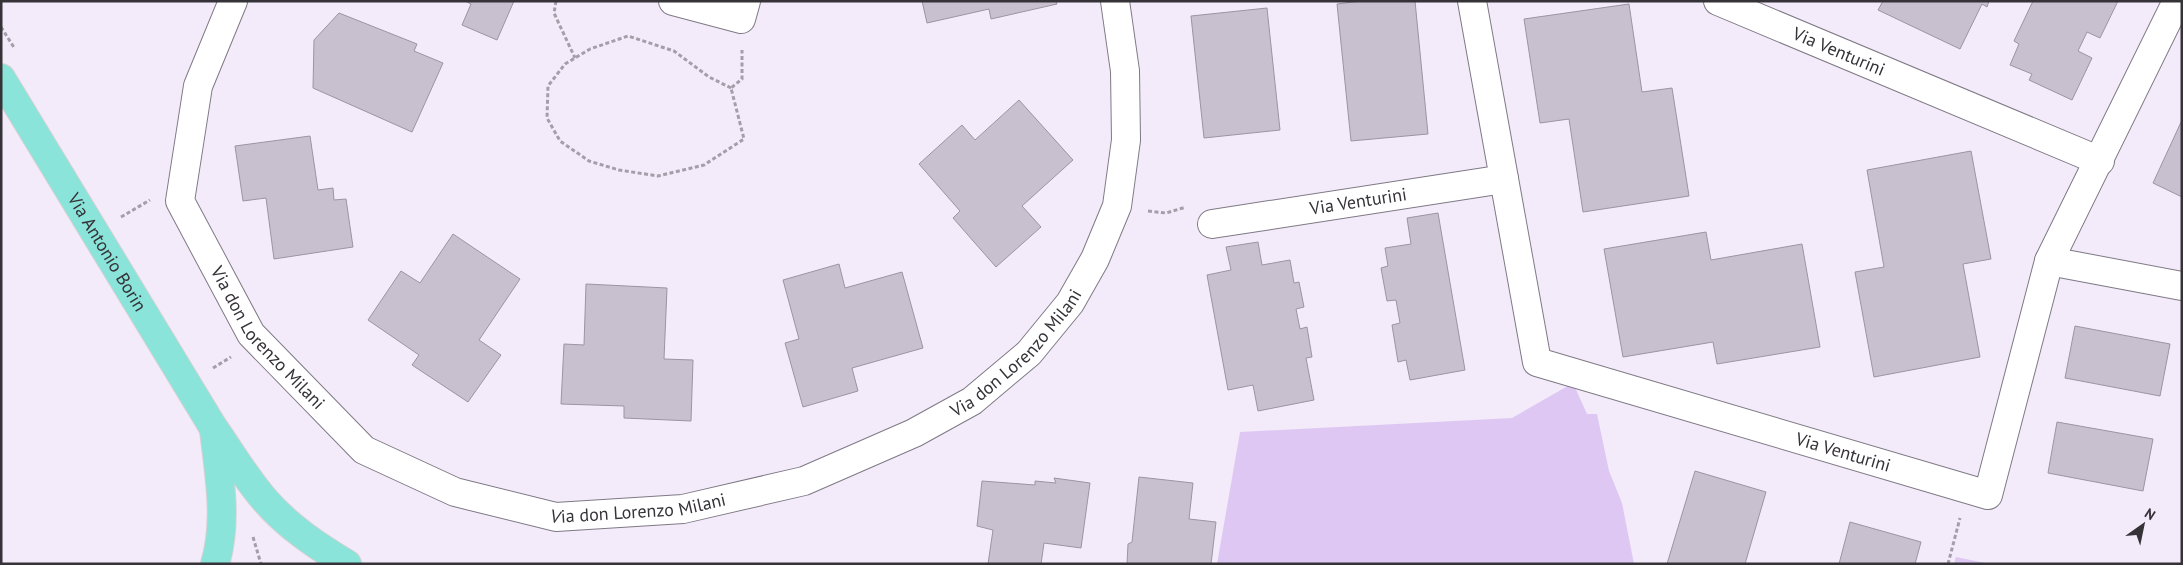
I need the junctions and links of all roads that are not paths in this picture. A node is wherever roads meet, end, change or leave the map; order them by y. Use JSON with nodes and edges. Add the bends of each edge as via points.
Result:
{"nodes":[{"id":1,"x":233,"y":1,"type":"edge"},
{"id":2,"x":673,"y":1,"type":"edge"},
{"id":3,"x":1115,"y":1,"type":"edge"},
{"id":4,"x":1472,"y":1,"type":"edge"},
{"id":5,"x":1718,"y":1,"type":"edge"},
{"id":6,"x":2177,"y":1,"type":"edge"},
{"id":7,"x":744,"y":10,"type":"edge"},
{"id":8,"x":1,"y":78,"type":"edge"},
{"id":9,"x":2100,"y":161,"type":"junction"},
{"id":10,"x":1504,"y":179,"type":"junction"},
{"id":11,"x":1212,"y":224,"type":"road end"},
{"id":12,"x":2049,"y":260,"type":"junction"},
{"id":13,"x":2182,"y":286,"type":"edge"},
{"id":14,"x":213,"y":426,"type":"junction"},
{"id":15,"x":215,"y":564,"type":"edge"},
{"id":16,"x":347,"y":564,"type":"edge"}],
"edges":[{"from":1,"to":3,"type":"street","name":"Via don Lorenzo Milani","via":[[198,86],[180,201],[251,334],[364,450],[455,492],[556,517],[683,509],[804,481],[914,433],[972,401],[1029,353],[1070,303],[1095,259],[1117,206],[1126,140],[1125,70]]},
{"from":2,"to":7,"type":"street"},
{"from":4,"to":10,"type":"street","name":"Via Venturini"},
{"from":5,"to":9,"type":"street","name":"Via Venturini"},
{"from":6,"to":9,"type":"street"},
{"from":8,"to":14,"type":"main road","name":"Via Antonio Borin"},
{"from":9,"to":12,"type":"street"},
{"from":10,"to":11,"type":"street","name":"Via Venturini"},
{"from":10,"to":12,"type":"street","name":"Via Venturini","via":[[1538,362],[1978,492]]},
{"from":12,"to":13,"type":"street"},
{"from":14,"to":15,"type":"main road","name":"Via Antonio Borin","via":[[222,523]]},
{"from":14,"to":16,"type":"main road","name":"Via Antonio Borin","via":[[265,500],[297,531]]}]}
